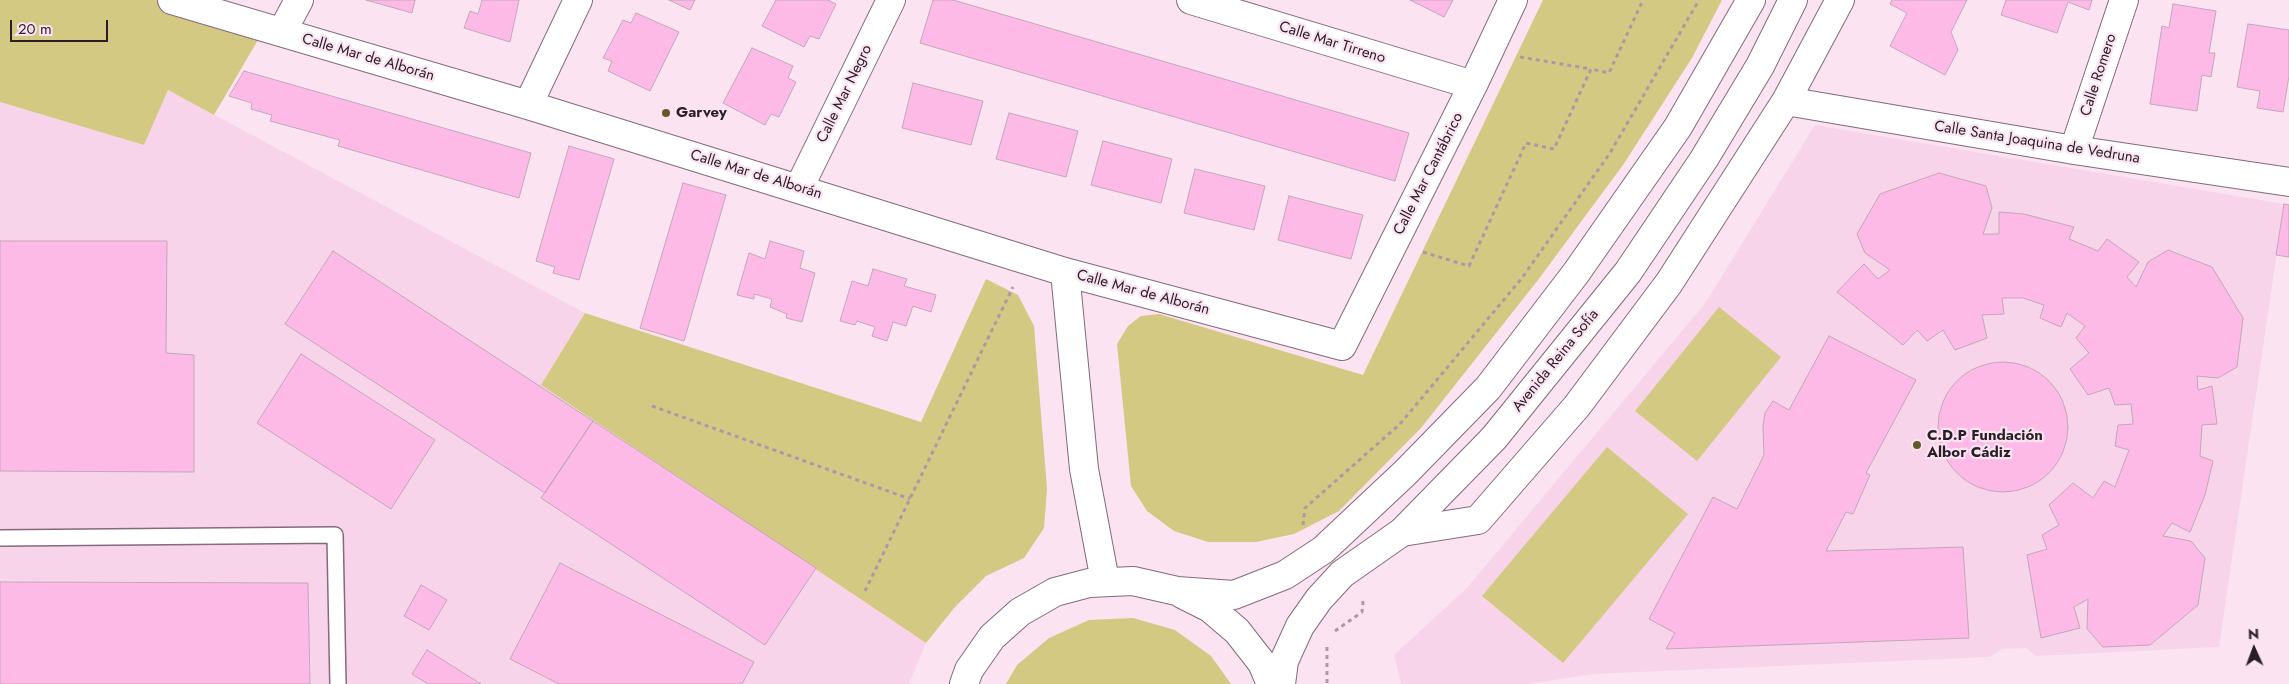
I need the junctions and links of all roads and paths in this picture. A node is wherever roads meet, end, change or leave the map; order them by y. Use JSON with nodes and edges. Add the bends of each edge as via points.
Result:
{"nodes":[{"id":1,"x":172,"y":0,"type":"edge"},
{"id":2,"x":299,"y":0,"type":"edge"},
{"id":3,"x":578,"y":0,"type":"edge"},
{"id":4,"x":891,"y":0,"type":"edge"},
{"id":5,"x":1513,"y":0,"type":"edge"},
{"id":6,"x":1643,"y":0,"type":"edge"},
{"id":7,"x":1699,"y":0,"type":"edge"},
{"id":8,"x":1751,"y":0,"type":"edge"},
{"id":9,"x":1793,"y":0,"type":"edge"},
{"id":10,"x":1840,"y":0,"type":"edge"},
{"id":11,"x":2124,"y":0,"type":"edge"},
{"id":12,"x":1200,"y":1,"type":"edge"},
{"id":13,"x":282,"y":32,"type":"junction"},
{"id":14,"x":1488,"y":52,"type":"junction"},
{"id":15,"x":1591,"y":69,"type":"junction"},
{"id":16,"x":1473,"y":85,"type":"junction"},
{"id":17,"x":1786,"y":101,"type":"junction"},
{"id":18,"x":528,"y":105,"type":"junction"},
{"id":19,"x":2074,"y":150,"type":"junction"},
{"id":20,"x":2289,"y":182,"type":"edge"},
{"id":21,"x":798,"y":188,"type":"junction"},
{"id":22,"x":1394,"y":242,"type":"junction"},
{"id":23,"x":1026,"y":259,"type":"junction"},
{"id":24,"x":1065,"y":272,"type":"junction"},
{"id":25,"x":1342,"y":346,"type":"joint"},
{"id":26,"x":652,"y":406,"type":"dead end"},
{"id":27,"x":910,"y":499,"type":"junction"},
{"id":28,"x":1402,"y":532,"type":"junction"},
{"id":29,"x":0,"y":538,"type":"edge"},
{"id":30,"x":1323,"y":550,"type":"junction"},
{"id":31,"x":1342,"y":574,"type":"junction"},
{"id":32,"x":1105,"y":581,"type":"junction"},
{"id":33,"x":865,"y":591,"type":"dead end"},
{"id":34,"x":1177,"y":591,"type":"junction"},
{"id":35,"x":1332,"y":634,"type":"dead end"},
{"id":36,"x":1329,"y":641,"type":"dead end"},
{"id":37,"x":338,"y":684,"type":"edge"},
{"id":38,"x":964,"y":684,"type":"edge"},
{"id":39,"x":1270,"y":684,"type":"edge"},
{"id":40,"x":1282,"y":684,"type":"edge"},
{"id":41,"x":1327,"y":684,"type":"edge"}],
"edges":[{"from":1,"to":13,"type":"street","name":"Calle Mar de Alborán"},
{"from":2,"to":13,"type":"street"},
{"from":3,"to":18,"type":"street"},
{"from":4,"to":21,"type":"street","name":"Calle Mar Negro"},
{"from":5,"to":14,"type":"street","name":"Calle Mar Cantábrico"},
{"from":6,"to":15,"type":"path","via":[[1609,73]]},
{"from":7,"to":30,"type":"path","via":[[1610,154],[1522,278],[1400,424],[1305,508],[1303,524]]},
{"from":8,"to":30,"type":"street","via":[[1678,127],[1576,273],[1488,388],[1405,473]]},
{"from":9,"to":28,"type":"street","name":"Avenida Reina Sofía","via":[[1760,66],[1709,151],[1628,272],[1494,438]]},
{"from":10,"to":17,"type":"street"},
{"from":11,"to":19,"type":"street","name":"Calle Romero"},
{"from":12,"to":16,"type":"street","name":"Calle Mar Tirreno"},
{"from":13,"to":18,"type":"street","name":"Calle Mar de Alborán"},
{"from":14,"to":15,"type":"path"},
{"from":14,"to":16,"type":"street","name":"Calle Mar Cantábrico"},
{"from":15,"to":22,"type":"path","via":[[1554,149],[1526,143],[1469,266]]},
{"from":16,"to":22,"type":"street","name":"Calle Mar Cantábrico"},
{"from":17,"to":19,"type":"street","name":"Calle Santa Joaquina de Vedruna"},
{"from":17,"to":28,"type":"street","via":[[1669,283],[1526,468],[1478,520]]},
{"from":18,"to":21,"type":"street","name":"Calle Mar de Alborán"},
{"from":19,"to":20,"type":"street","name":"Calle Santa Joaquina de Vedruna"},
{"from":21,"to":23,"type":"street","name":"Calle Mar de Alborán"},
{"from":22,"to":25,"type":"street","name":"Calle Mar Cantábrico"},
{"from":23,"to":24,"type":"street","name":"Calle Mar de Alborán"},
{"from":23,"to":27,"type":"path"},
{"from":24,"to":25,"type":"street","name":"Calle Mar de Alborán"},
{"from":24,"to":32,"type":"street","via":[[1084,468]]},
{"from":26,"to":27,"type":"path"},
{"from":27,"to":33,"type":"path"},
{"from":28,"to":31,"type":"street","name":"Avenida Reina Sofía"},
{"from":29,"to":37,"type":"lane","via":[[336,535]]},
{"from":30,"to":34,"type":"street","via":[[1285,575],[1234,595]]},
{"from":31,"to":35,"type":"path","via":[[1363,603],[1362,612]]},
{"from":31,"to":40,"type":"street","name":"Avenida Reina Sofía","via":[[1300,626],[1284,661]]},
{"from":32,"to":34,"type":"street","via":[[1133,581]]},
{"from":32,"to":38,"type":"street","via":[[1056,592],[1020,612],[992,637],[969,670]]},
{"from":34,"to":39,"type":"street","via":[[1210,608],[1237,631],[1262,663]]},
{"from":36,"to":41,"type":"path","via":[[1326,649]]}]}
